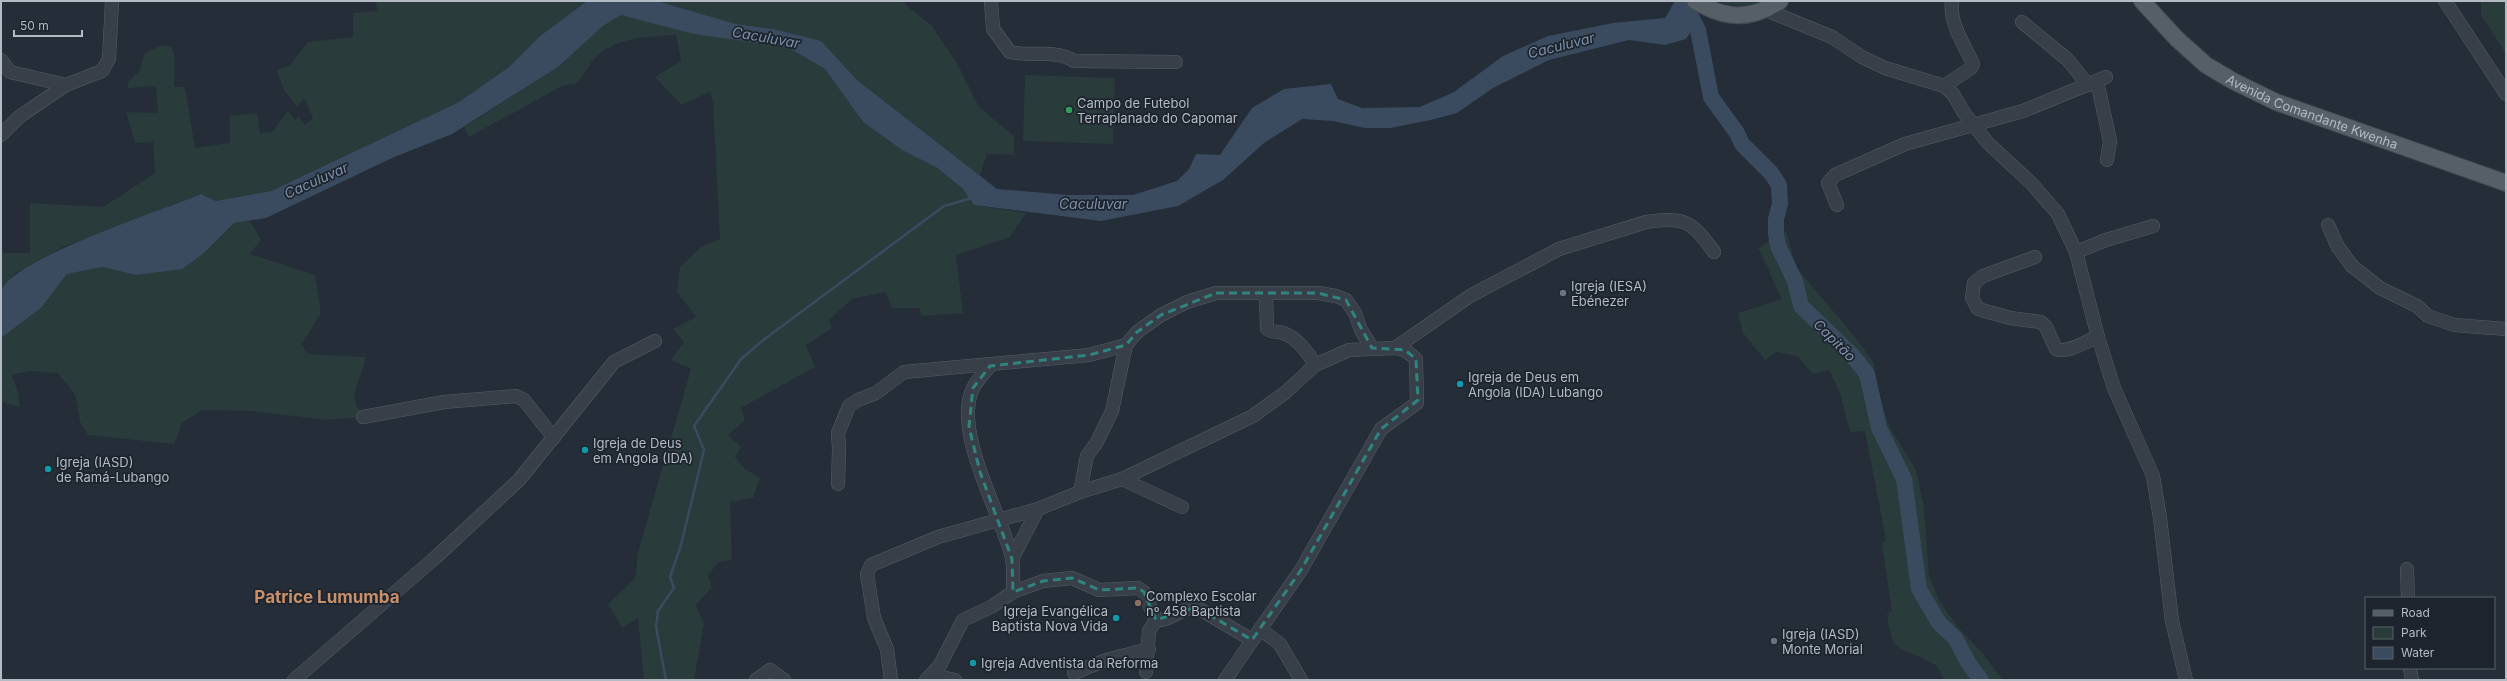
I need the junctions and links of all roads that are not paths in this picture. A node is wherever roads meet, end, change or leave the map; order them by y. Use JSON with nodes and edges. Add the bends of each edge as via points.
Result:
{"nodes":[{"id":1,"x":108,"y":1,"type":"edge"},
{"id":2,"x":112,"y":1,"type":"edge"},
{"id":3,"x":991,"y":1,"type":"edge"},
{"id":4,"x":1780,"y":1,"type":"edge"},
{"id":5,"x":1952,"y":1,"type":"edge"},
{"id":6,"x":2142,"y":1,"type":"edge"},
{"id":7,"x":2445,"y":1,"type":"edge"},
{"id":8,"x":1702,"y":5,"type":"edge"},
{"id":9,"x":1766,"y":10,"type":"junction"},
{"id":10,"x":2022,"y":22,"type":"dead end"},
{"id":11,"x":1,"y":60,"type":"edge"},
{"id":12,"x":1176,"y":62,"type":"dead end"},
{"id":13,"x":2097,"y":81,"type":"junction"},
{"id":14,"x":66,"y":84,"type":"junction"},
{"id":15,"x":1944,"y":86,"type":"junction"},
{"id":16,"x":2506,"y":94,"type":"edge"},
{"id":17,"x":1974,"y":125,"type":"junction"},
{"id":18,"x":1,"y":135,"type":"edge"},
{"id":19,"x":2107,"y":160,"type":"dead end"},
{"id":20,"x":2506,"y":183,"type":"edge"},
{"id":21,"x":1837,"y":205,"type":"dead end"},
{"id":22,"x":2328,"y":225,"type":"dead end"},
{"id":23,"x":2153,"y":226,"type":"dead end"},
{"id":24,"x":1714,"y":252,"type":"dead end"},
{"id":25,"x":2076,"y":252,"type":"junction"},
{"id":26,"x":2035,"y":257,"type":"dead end"},
{"id":27,"x":1266,"y":295,"type":"junction"},
{"id":28,"x":2506,"y":329,"type":"edge"},
{"id":29,"x":2098,"y":337,"type":"junction"},
{"id":30,"x":655,"y":341,"type":"dead end"},
{"id":31,"x":1126,"y":345,"type":"junction"},
{"id":32,"x":1372,"y":348,"type":"junction"},
{"id":33,"x":1395,"y":348,"type":"junction"},
{"id":34,"x":1315,"y":365,"type":"junction"},
{"id":35,"x":990,"y":366,"type":"junction"},
{"id":36,"x":363,"y":417,"type":"dead end"},
{"id":37,"x":554,"y":438,"type":"junction"},
{"id":38,"x":1122,"y":479,"type":"junction"},
{"id":39,"x":838,"y":484,"type":"dead end"},
{"id":40,"x":1080,"y":492,"type":"junction"},
{"id":41,"x":1182,"y":507,"type":"dead end"},
{"id":42,"x":1038,"y":508,"type":"junction"},
{"id":43,"x":997,"y":519,"type":"junction"},
{"id":44,"x":1012,"y":559,"type":"junction"},
{"id":45,"x":2407,"y":569,"type":"dead end"},
{"id":46,"x":1013,"y":592,"type":"junction"},
{"id":47,"x":2408,"y":597,"type":"edge"},
{"id":48,"x":1156,"y":620,"type":"junction"},
{"id":49,"x":1260,"y":629,"type":"junction"},
{"id":50,"x":1252,"y":640,"type":"junction"},
{"id":51,"x":1149,"y":649,"type":"junction"},
{"id":52,"x":2410,"y":669,"type":"edge"},
{"id":53,"x":1146,"y":672,"type":"dead end"},
{"id":54,"x":1074,"y":673,"type":"dead end"},
{"id":55,"x":929,"y":678,"type":"edge"},
{"id":56,"x":294,"y":680,"type":"edge"},
{"id":57,"x":756,"y":680,"type":"edge"},
{"id":58,"x":784,"y":680,"type":"edge"},
{"id":59,"x":891,"y":680,"type":"edge"},
{"id":60,"x":956,"y":680,"type":"edge"},
{"id":61,"x":1225,"y":680,"type":"edge"},
{"id":62,"x":1301,"y":680,"type":"edge"},
{"id":63,"x":2186,"y":680,"type":"edge"},
{"id":64,"x":2412,"y":680,"type":"edge"}],
"edges":[{"from":1,"to":2,"type":"street"},
{"from":2,"to":14,"type":"street","via":[[110,59],[102,71]]},
{"from":3,"to":12,"type":"street","via":[[993,29],[1010,52],[1050,54],[1068,57],[1074,61]]},
{"from":4,"to":9,"type":"main road"},
{"from":5,"to":15,"type":"street","via":[[1955,28],[1973,64]]},
{"from":6,"to":20,"type":"main road","name":"Avenida Comandante Kwenha","via":[[2177,39],[2206,65],[2233,81],[2276,102]]},
{"from":7,"to":16,"type":"street"},
{"from":8,"to":9,"type":"main road","via":[[1727,16],[1747,15]]},
{"from":9,"to":15,"type":"street","via":[[1832,37],[1862,57],[1885,68]]},
{"from":10,"to":13,"type":"street"},
{"from":11,"to":14,"type":"street","via":[[10,72]]},
{"from":13,"to":17,"type":"street","via":[[2023,111]]},
{"from":13,"to":19,"type":"street","via":[[2110,141]]},
{"from":14,"to":18,"type":"street","via":[[19,117]]},
{"from":15,"to":17,"type":"street","via":[[1953,94]]},
{"from":17,"to":21,"type":"street","via":[[1905,144],[1835,176],[1828,183]]},
{"from":17,"to":25,"type":"street","via":[[1988,143],[2032,184],[2058,214]]},
{"from":22,"to":28,"type":"street","via":[[2338,247],[2352,266],[2380,288],[2418,306],[2428,316],[2454,325]]},
{"from":23,"to":25,"type":"street"},
{"from":24,"to":33,"type":"street","via":[[1698,230],[1689,224],[1656,220],[1559,248],[1470,296]]},
{"from":25,"to":29,"type":"street"},
{"from":26,"to":29,"type":"street","via":[[1983,276],[1974,283],[1974,305],[1978,309],[2010,318],[2041,322],[2056,349],[2078,346],[2082,342]]},
{"from":27,"to":31,"type":"street","via":[[1216,293],[1187,302],[1136,332]]},
{"from":27,"to":32,"type":"street","via":[[1318,293],[1346,300]]},
{"from":27,"to":34,"type":"street","via":[[1267,329],[1275,334],[1282,333],[1302,346]]},
{"from":29,"to":63,"type":"street","via":[[2114,388],[2153,476],[2172,622]]},
{"from":30,"to":37,"type":"street","via":[[614,362]]},
{"from":31,"to":35,"type":"street","via":[[1089,355]]},
{"from":31,"to":40,"type":"street","via":[[1112,410],[1097,442],[1087,456]]},
{"from":32,"to":33,"type":"street"},
{"from":32,"to":34,"type":"street","via":[[1349,350]]},
{"from":33,"to":49,"type":"street","via":[[1405,350],[1416,359],[1417,403],[1381,429],[1301,570]]},
{"from":34,"to":38,"type":"street","via":[[1286,392],[1253,416]]},
{"from":35,"to":39,"type":"street","via":[[904,372],[876,393],[849,406],[838,433]]},
{"from":35,"to":43,"type":"street","via":[[973,388],[969,427],[980,472]]},
{"from":36,"to":37,"type":"street","via":[[444,402],[516,396],[524,400]]},
{"from":37,"to":56,"type":"street","via":[[519,480],[436,557]]},
{"from":38,"to":40,"type":"street"},
{"from":38,"to":41,"type":"street"},
{"from":40,"to":42,"type":"street"},
{"from":42,"to":43,"type":"street"},
{"from":42,"to":44,"type":"street"},
{"from":43,"to":44,"type":"street"},
{"from":43,"to":59,"type":"street","via":[[894,554],[868,568],[874,618],[887,649]]},
{"from":44,"to":46,"type":"street"},
{"from":45,"to":47,"type":"street"},
{"from":46,"to":48,"type":"street","via":[[1043,581],[1072,578],[1099,590],[1138,588],[1144,592]]},
{"from":46,"to":55,"type":"street","via":[[991,607],[964,620],[940,665]]},
{"from":48,"to":50,"type":"street","via":[[1164,620],[1188,607],[1196,607]]},
{"from":48,"to":51,"type":"street","via":[[1149,631]]},
{"from":49,"to":50,"type":"street"},
{"from":49,"to":62,"type":"street","via":[[1280,644]]},
{"from":50,"to":61,"type":"street"},
{"from":51,"to":53,"type":"street"},
{"from":51,"to":54,"type":"street","via":[[1106,660]]},
{"from":52,"to":64,"type":"street"},
{"from":55,"to":60,"type":"street"},
{"from":57,"to":58,"type":"street","via":[[770,670]]}]}
